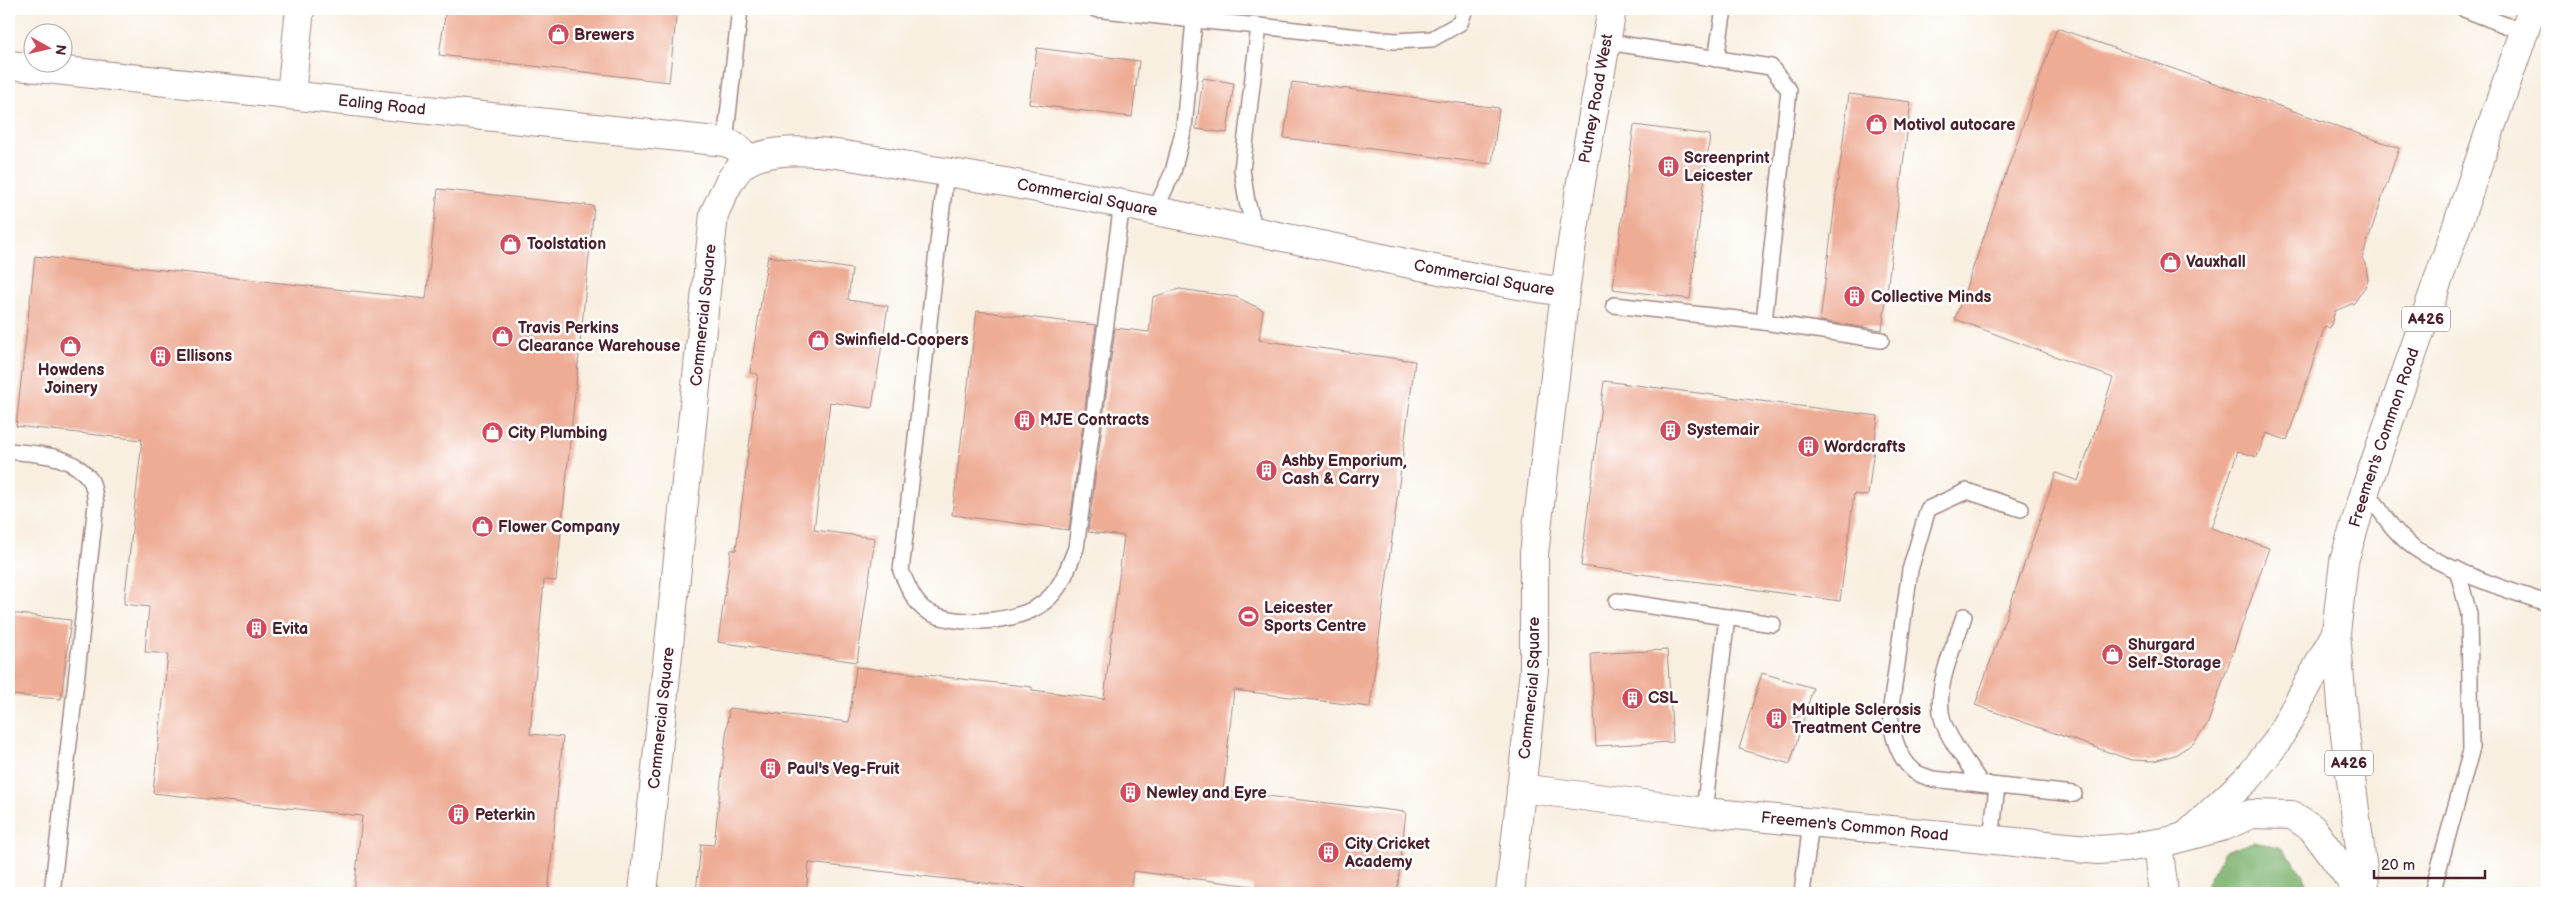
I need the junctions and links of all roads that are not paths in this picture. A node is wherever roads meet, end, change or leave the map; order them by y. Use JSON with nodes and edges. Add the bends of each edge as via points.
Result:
{"nodes":[{"id":1,"x":300,"y":9,"type":"edge"},
{"id":2,"x":740,"y":9,"type":"edge"},
{"id":3,"x":1095,"y":9,"type":"edge"},
{"id":4,"x":1465,"y":9,"type":"edge"},
{"id":5,"x":1612,"y":9,"type":"edge"},
{"id":6,"x":1724,"y":9,"type":"edge"},
{"id":7,"x":2464,"y":9,"type":"edge"},
{"id":8,"x":1194,"y":20,"type":"junction"},
{"id":9,"x":2528,"y":21,"type":"edge"},
{"id":10,"x":1259,"y":26,"type":"junction"},
{"id":11,"x":1607,"y":42,"type":"junction"},
{"id":12,"x":1716,"y":59,"type":"junction"},
{"id":13,"x":9,"y":65,"type":"edge"},
{"id":14,"x":291,"y":94,"type":"junction"},
{"id":15,"x":725,"y":142,"type":"junction"},
{"id":16,"x":750,"y":160,"type":"junction"},
{"id":17,"x":946,"y":172,"type":"junction"},
{"id":18,"x":1122,"y":203,"type":"junction"},
{"id":19,"x":1155,"y":210,"type":"junction"},
{"id":20,"x":1256,"y":232,"type":"junction"},
{"id":21,"x":1565,"y":292,"type":"junction"},
{"id":22,"x":1614,"y":305,"type":"dead end"},
{"id":23,"x":1764,"y":322,"type":"junction"},
{"id":24,"x":1881,"y":340,"type":"dead end"},
{"id":25,"x":9,"y":451,"type":"edge"},
{"id":26,"x":2366,"y":488,"type":"junction"},
{"id":27,"x":2021,"y":509,"type":"dead end"},
{"id":28,"x":2457,"y":569,"type":"junction"},
{"id":29,"x":1617,"y":600,"type":"dead end"},
{"id":30,"x":2547,"y":603,"type":"edge"},
{"id":31,"x":1964,"y":616,"type":"dead end"},
{"id":32,"x":1727,"y":617,"type":"junction"},
{"id":33,"x":1773,"y":624,"type":"dead end"},
{"id":34,"x":2336,"y":633,"type":"junction"},
{"id":35,"x":1981,"y":784,"type":"junction"},
{"id":36,"x":1997,"y":786,"type":"junction"},
{"id":37,"x":1521,"y":788,"type":"junction"},
{"id":38,"x":2074,"y":794,"type":"dead end"},
{"id":39,"x":1704,"y":812,"type":"junction"},
{"id":40,"x":1810,"y":823,"type":"junction"},
{"id":41,"x":2187,"y":835,"type":"junction"},
{"id":42,"x":1991,"y":840,"type":"junction"},
{"id":43,"x":2158,"y":844,"type":"junction"},
{"id":44,"x":52,"y":893,"type":"edge"},
{"id":45,"x":643,"y":893,"type":"edge"},
{"id":46,"x":1510,"y":893,"type":"edge"},
{"id":47,"x":1802,"y":893,"type":"edge"},
{"id":48,"x":2164,"y":893,"type":"edge"},
{"id":49,"x":2360,"y":893,"type":"edge"},
{"id":50,"x":2366,"y":893,"type":"edge"},
{"id":51,"x":2432,"y":893,"type":"edge"}],
"edges":[{"from":1,"to":14,"type":"street"},
{"from":2,"to":15,"type":"lane"},
{"from":3,"to":8,"type":"lane"},
{"from":4,"to":10,"type":"lane","via":[[1460,23],[1432,39],[1395,41]]},
{"from":5,"to":11,"type":"street","name":"Putney Road West"},
{"from":6,"to":12,"type":"lane"},
{"from":7,"to":9,"type":"lane"},
{"from":8,"to":10,"type":"lane"},
{"from":8,"to":19,"type":"lane","via":[[1184,128],[1173,172]]},
{"from":9,"to":26,"type":"street","name":"Freemen's Common Road","number":"A426"},
{"from":10,"to":20,"type":"lane","via":[[1242,170],[1246,202]]},
{"from":11,"to":12,"type":"lane"},
{"from":11,"to":21,"type":"street","name":"Putney Road West"},
{"from":12,"to":23,"type":"lane","via":[[1771,67],[1789,90]]},
{"from":13,"to":14,"type":"street","name":"Ealing Road"},
{"from":14,"to":15,"type":"street","name":"Ealing Road"},
{"from":15,"to":16,"type":"street","name":"Ealing Road","via":[[735,146]]},
{"from":16,"to":17,"type":"street","name":"Commercial Square","via":[[776,153],[805,151]]},
{"from":16,"to":45,"type":"street","name":"Commercial Square","via":[[736,174],[714,214]]},
{"from":17,"to":18,"type":"street","name":"Commercial Square"},
{"from":17,"to":18,"type":"lane","via":[[901,571],[910,592],[925,610],[944,617],[983,621],[1017,617],[1044,603],[1065,578],[1076,548]]},
{"from":18,"to":19,"type":"street","name":"Commercial Square"},
{"from":19,"to":20,"type":"street","name":"Commercial Square"},
{"from":20,"to":21,"type":"street","name":"Commercial Square","via":[[1499,282]]},
{"from":21,"to":37,"type":"street","name":"Commercial Square","via":[[1534,554],[1534,670]]},
{"from":22,"to":23,"type":"lane"},
{"from":23,"to":24,"type":"lane"},
{"from":25,"to":44,"type":"lane","via":[[55,456],[76,466],[92,482],[96,504]]},
{"from":26,"to":28,"type":"lane","via":[[2385,518],[2412,546]]},
{"from":26,"to":34,"type":"street","name":"Freemen's Common Road","number":"A426","via":[[2344,561]]},
{"from":27,"to":35,"type":"lane","via":[[1968,491],[1928,509],[1910,570],[1890,714],[1893,736],[1914,771],[1933,779]]},
{"from":28,"to":30,"type":"lane"},
{"from":28,"to":51,"type":"lane","via":[[2469,614],[2471,751]]},
{"from":29,"to":32,"type":"lane"},
{"from":31,"to":35,"type":"lane","via":[[1944,677],[1940,707],[1944,723]]},
{"from":32,"to":33,"type":"lane"},
{"from":32,"to":39,"type":"lane"},
{"from":34,"to":41,"type":"street","name":"Freemen's Common Road","via":[[2276,744],[2250,776]]},
{"from":34,"to":50,"type":"street","number":"A426","via":[[2344,728]]},
{"from":35,"to":36,"type":"lane"},
{"from":36,"to":38,"type":"lane"},
{"from":36,"to":42,"type":"lane"},
{"from":37,"to":39,"type":"street","name":"Freemen's Common Road"},
{"from":37,"to":46,"type":"street","name":"Commercial Square"},
{"from":39,"to":40,"type":"street","name":"Freemen's Common Road"},
{"from":40,"to":42,"type":"street","name":"Freemen's Common Road"},
{"from":40,"to":47,"type":"lane"},
{"from":41,"to":43,"type":"street","name":"Freemen's Common Road"},
{"from":41,"to":49,"type":"street","name":"Freemen's Common Road","via":[[2225,826],[2250,814],[2292,816],[2312,828]]},
{"from":42,"to":43,"type":"street","name":"Freemen's Common Road","via":[[2098,850]]},
{"from":43,"to":48,"type":"street"}]}
